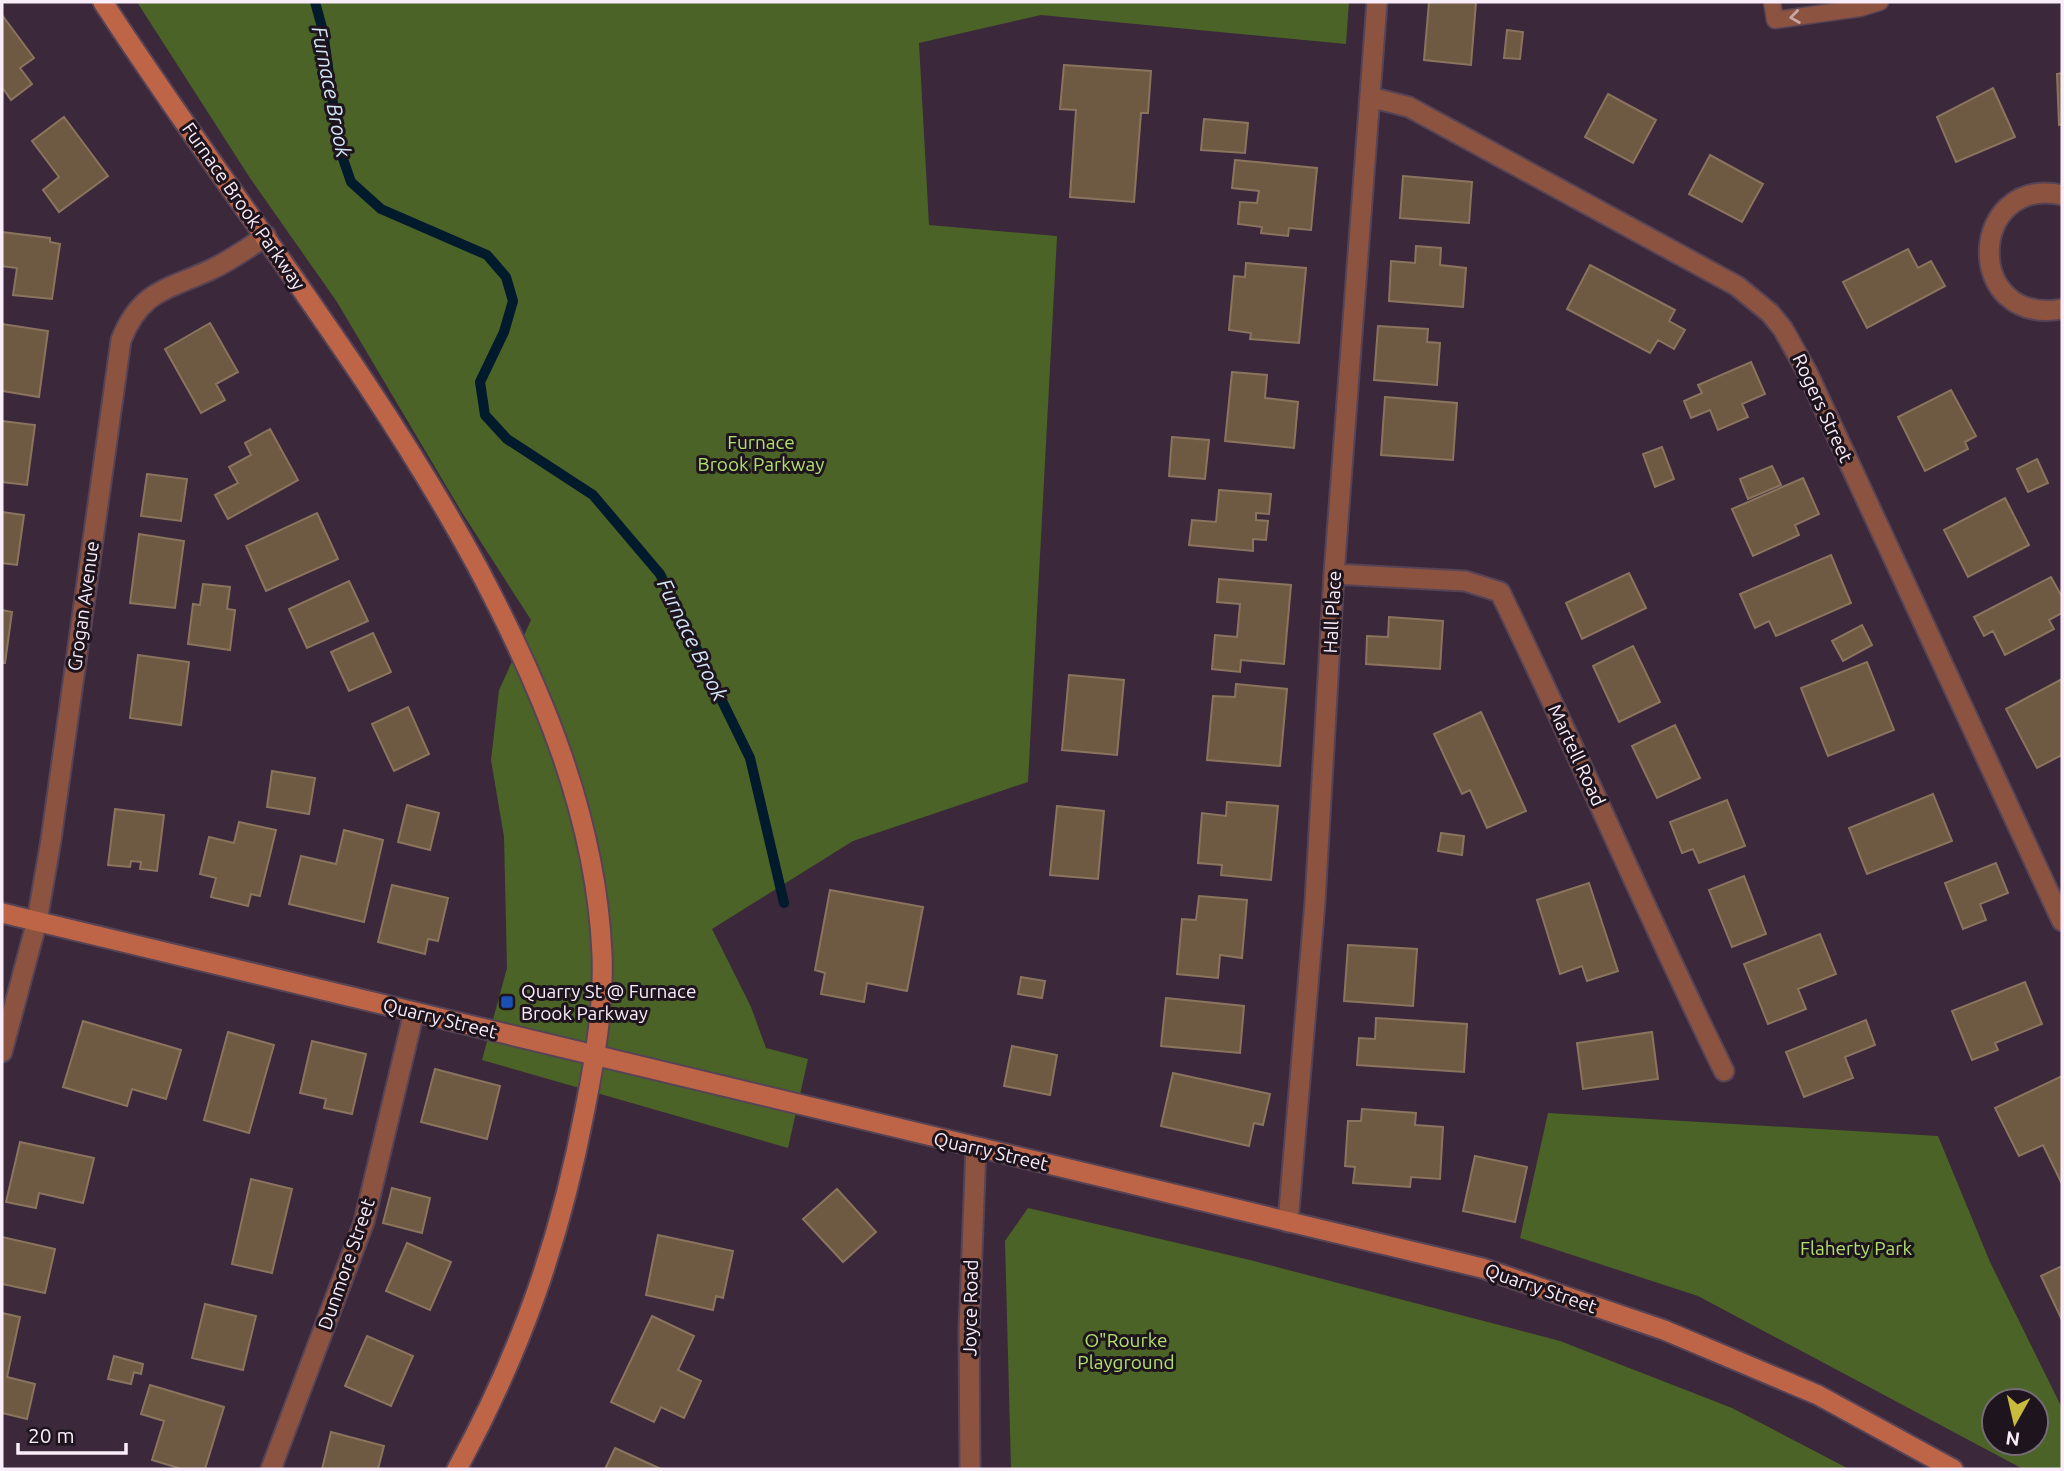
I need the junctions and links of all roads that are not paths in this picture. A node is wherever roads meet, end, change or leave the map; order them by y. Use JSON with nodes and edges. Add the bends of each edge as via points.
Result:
{"nodes":[{"id":1,"x":103,"y":2,"type":"edge"},
{"id":2,"x":1377,"y":2,"type":"edge"},
{"id":3,"x":1772,"y":2,"type":"edge"},
{"id":4,"x":1880,"y":2,"type":"edge"},
{"id":5,"x":1370,"y":97,"type":"junction"},
{"id":6,"x":2062,"y":195,"type":"edge"},
{"id":7,"x":266,"y":236,"type":"junction"},
{"id":8,"x":2062,"y":309,"type":"edge"},
{"id":9,"x":1334,"y":574,"type":"junction"},
{"id":10,"x":2,"y":913,"type":"edge"},
{"id":11,"x":37,"y":921,"type":"junction"},
{"id":12,"x":2062,"y":921,"type":"edge"},
{"id":13,"x":414,"y":1012,"type":"junction"},
{"id":14,"x":2,"y":1052,"type":"edge"},
{"id":15,"x":596,"y":1056,"type":"junction"},
{"id":16,"x":1724,"y":1071,"type":"dead end"},
{"id":17,"x":976,"y":1147,"type":"junction"},
{"id":18,"x":1288,"y":1222,"type":"junction"},
{"id":19,"x":271,"y":1469,"type":"edge"},
{"id":20,"x":457,"y":1469,"type":"edge"},
{"id":21,"x":970,"y":1469,"type":"edge"},
{"id":22,"x":1953,"y":1469,"type":"edge"}],
"edges":[{"from":1,"to":7,"type":"main road","name":"Furnace Brook Parkway"},
{"from":2,"to":5,"type":"street","name":"Hall Place"},
{"from":4,"to":3,"type":"lane","one_way":true,"via":[[1775,20]]},
{"from":5,"to":9,"type":"street","name":"Hall Place"},
{"from":5,"to":12,"type":"street","name":"Rogers Street","via":[[1409,107],[1690,259],[1737,286],[1770,313],[1807,372]]},
{"from":6,"to":8,"type":"street","via":[[2048,192],[2025,197],[2006,209],[1992,228],[1987,251],[1992,274],[2004,294],[2024,307],[2046,312]]},
{"from":7,"to":11,"type":"street","name":"Grogan Avenue","via":[[223,264],[151,296],[138,308],[121,340]]},
{"from":7,"to":15,"type":"main road","name":"Furnace Brook Parkway","via":[[411,450],[491,593],[541,699],[569,775],[594,883],[602,958]]},
{"from":9,"to":16,"type":"street","name":"Martell Road","via":[[1465,580],[1500,592]]},
{"from":9,"to":18,"type":"street","name":"Hall Place","via":[[1315,902]]},
{"from":10,"to":11,"type":"main road","name":"Quarry Street"},
{"from":11,"to":13,"type":"main road","name":"Quarry Street"},
{"from":11,"to":14,"type":"street","name":"Grogan Avenue"},
{"from":13,"to":15,"type":"main road","name":"Quarry Street"},
{"from":13,"to":19,"type":"street","name":"Dunmore Street","via":[[364,1222]]},
{"from":15,"to":17,"type":"main road","name":"Quarry Street"},
{"from":15,"to":20,"type":"main road","name":"Furnace Brook Parkway","via":[[571,1183],[538,1294],[496,1398]]},
{"from":17,"to":18,"type":"main road","name":"Quarry Street"},
{"from":17,"to":21,"type":"street","name":"Joyce Road","via":[[969,1330]]},
{"from":18,"to":22,"type":"main road","name":"Quarry Street","via":[[1482,1268],[1664,1330],[1818,1395]]}]}
